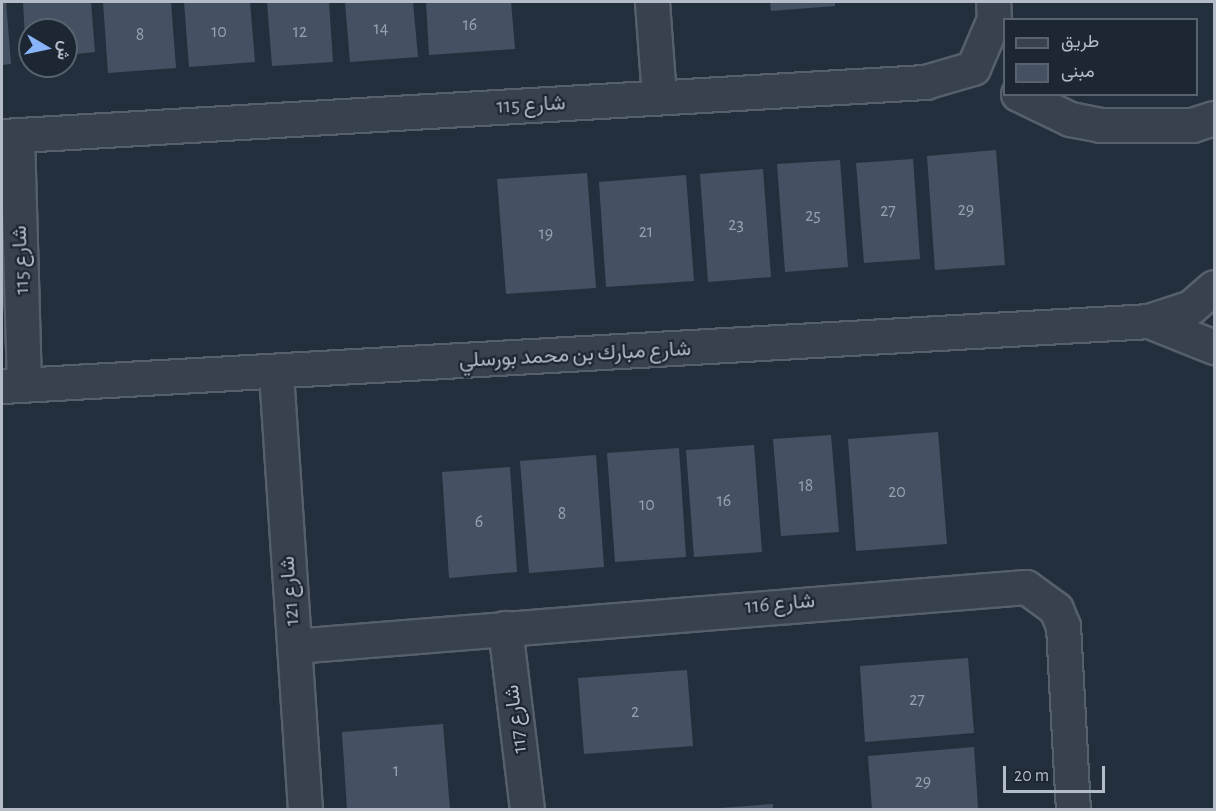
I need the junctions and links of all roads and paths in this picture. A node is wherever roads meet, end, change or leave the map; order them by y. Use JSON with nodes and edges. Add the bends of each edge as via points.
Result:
{"nodes":[{"id":1,"x":652,"y":2,"type":"edge"},
{"id":2,"x":993,"y":2,"type":"edge"},
{"id":3,"x":973,"y":68,"type":"junction"},
{"id":4,"x":1003,"y":86,"type":"edge"},
{"id":5,"x":1022,"y":96,"type":"edge"},
{"id":6,"x":659,"y":97,"type":"junction"},
{"id":7,"x":1215,"y":118,"type":"edge"},
{"id":8,"x":9,"y":135,"type":"edge"},
{"id":9,"x":1215,"y":287,"type":"edge"},
{"id":10,"x":1149,"y":321,"type":"junction"},
{"id":11,"x":1215,"y":347,"type":"edge"},
{"id":12,"x":276,"y":373,"type":"junction"},
{"id":13,"x":13,"y":385,"type":"edge"},
{"id":14,"x":505,"y":628,"type":"junction"},
{"id":15,"x":294,"y":646,"type":"junction"},
{"id":16,"x":305,"y":810,"type":"edge"},
{"id":17,"x":527,"y":810,"type":"edge"},
{"id":18,"x":1073,"y":810,"type":"edge"}],
"edges":[{"from":1,"to":6,"type":"street"},
{"from":2,"to":3,"type":"street","via":[[994,19]]},
{"from":3,"to":4,"type":"street"},
{"from":3,"to":6,"type":"street","name":"شارع 115","via":[[926,82]]},
{"from":5,"to":7,"type":"street","via":[[1070,119],[1100,125],[1192,124]]},
{"from":6,"to":8,"type":"street","name":"شارع 115"},
{"from":8,"to":13,"type":"street","name":"شارع 115"},
{"from":9,"to":10,"type":"street","name":"شارع مبارك بن محمد بورسلي","via":[[1191,307]]},
{"from":10,"to":11,"type":"street","name":"شارع مبارك بن محمد بورسلي"},
{"from":10,"to":12,"type":"street","name":"شارع مبارك بن محمد بورسلي"},
{"from":12,"to":13,"type":"street","name":"شارع مبارك بن محمد بورسلي"},
{"from":12,"to":15,"type":"street","name":"شارع 121"},
{"from":14,"to":15,"type":"street","name":"شارع 116"},
{"from":14,"to":17,"type":"street","name":"شارع 117"},
{"from":14,"to":18,"type":"street","name":"شارع 116","via":[[1026,587],[1056,609],[1063,626]]},
{"from":15,"to":16,"type":"street","name":"شارع 121"}]}
